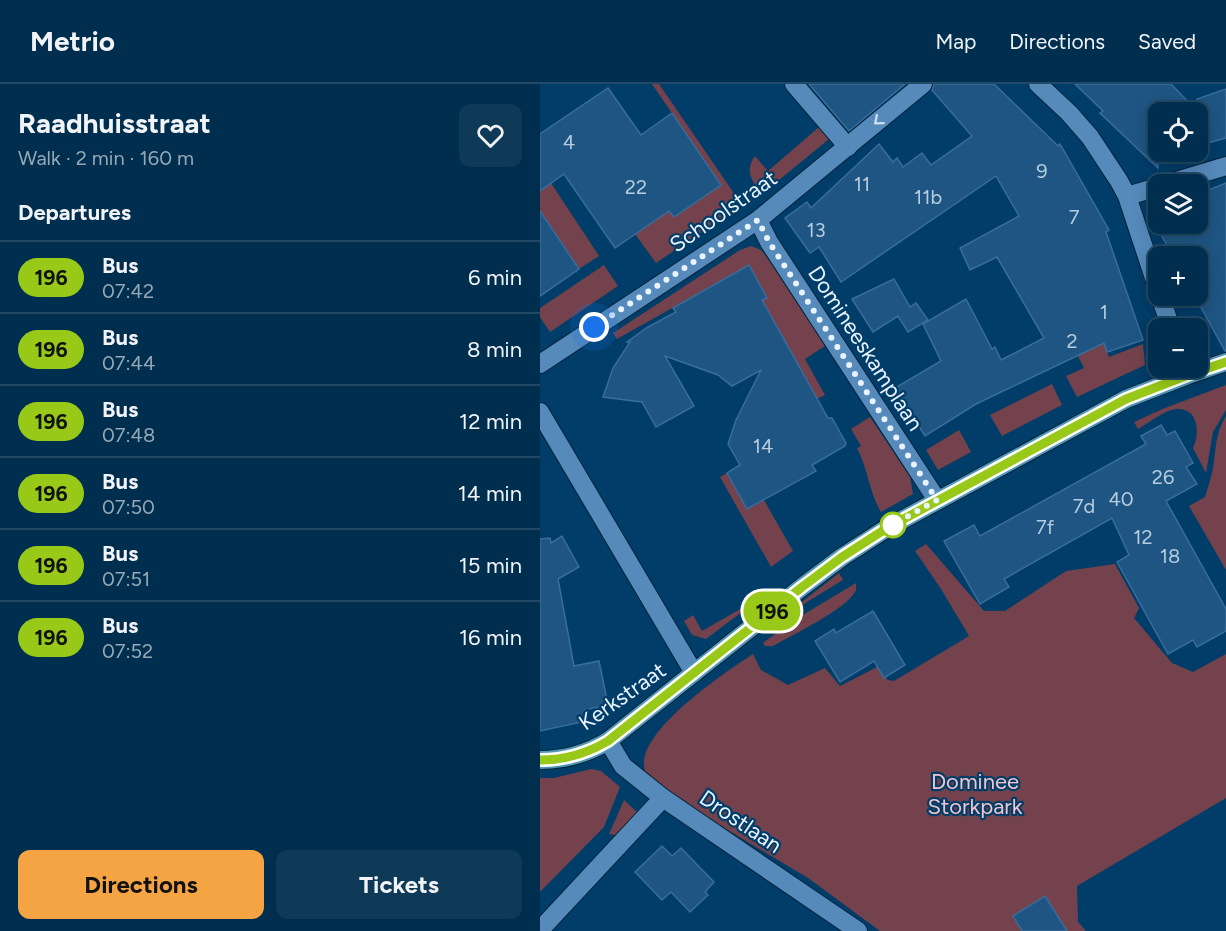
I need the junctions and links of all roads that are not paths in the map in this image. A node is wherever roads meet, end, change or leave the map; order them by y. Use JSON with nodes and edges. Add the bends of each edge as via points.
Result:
{"nodes":[{"id":1,"x":794,"y":84,"type":"edge"},
{"id":2,"x":923,"y":84,"type":"edge"},
{"id":3,"x":1038,"y":84,"type":"edge"},
{"id":4,"x":848,"y":147,"type":"junction"},
{"id":5,"x":1226,"y":166,"type":"edge"},
{"id":6,"x":1199,"y":174,"type":"edge"},
{"id":7,"x":1148,"y":190,"type":"edge"},
{"id":8,"x":1127,"y":196,"type":"junction"},
{"id":9,"x":758,"y":220,"type":"junction"},
{"id":10,"x":1148,"y":260,"type":"edge"},
{"id":11,"x":1226,"y":362,"type":"edge"},
{"id":12,"x":540,"y":364,"type":"edge"},
{"id":13,"x":1208,"y":366,"type":"edge"},
{"id":14,"x":1171,"y":378,"type":"edge"},
{"id":15,"x":540,"y":412,"type":"edge"},
{"id":16,"x":937,"y":500,"type":"junction"},
{"id":17,"x":694,"y":673,"type":"junction"},
{"id":18,"x":608,"y":741,"type":"junction"},
{"id":19,"x":540,"y":760,"type":"edge"},
{"id":20,"x":663,"y":798,"type":"junction"},
{"id":21,"x":540,"y":930,"type":"edge"},
{"id":22,"x":858,"y":931,"type":"edge"}],
"edges":[{"from":1,"to":4,"type":"street"},
{"from":2,"to":4,"type":"street","name":"Schoolstraat","one_way":true},
{"from":3,"to":8,"type":"street","via":[[1090,137]]},
{"from":4,"to":9,"type":"street","name":"Schoolstraat"},
{"from":5,"to":6,"type":"street"},
{"from":7,"to":8,"type":"street"},
{"from":8,"to":10,"type":"street"},
{"from":9,"to":12,"type":"street","name":"Schoolstraat"},
{"from":9,"to":16,"type":"street","name":"Domineeskamplaan"},
{"from":11,"to":13,"type":"street","name":"Kerkstraat"},
{"from":14,"to":16,"type":"street","name":"Kerkstraat"},
{"from":15,"to":17,"type":"street"},
{"from":16,"to":17,"type":"street","name":"Kerkstraat","via":[[842,557]]},
{"from":17,"to":18,"type":"street","name":"Kerkstraat"},
{"from":18,"to":19,"type":"street","name":"Kerkstraat","via":[[556,760]]},
{"from":18,"to":20,"type":"street","name":"Drostlaan","via":[[623,766]]},
{"from":20,"to":21,"type":"street"},
{"from":20,"to":22,"type":"street","name":"Drostlaan"}]}
